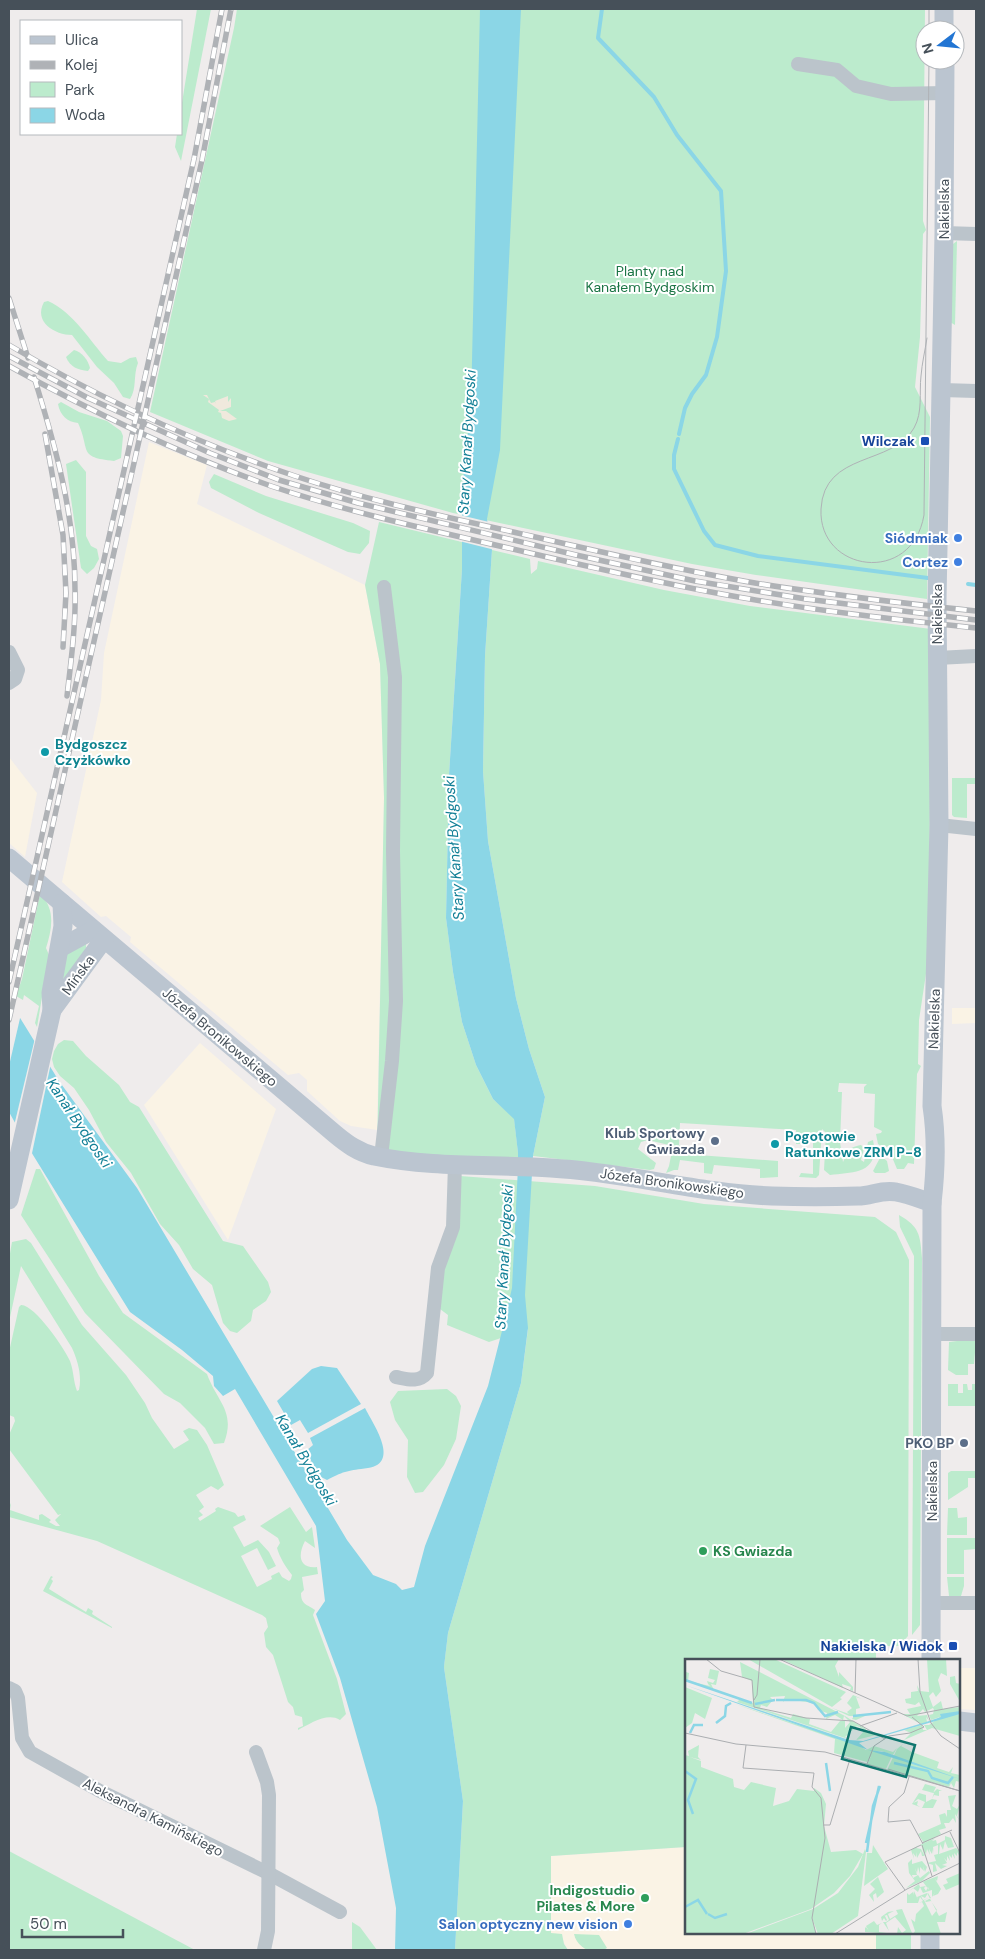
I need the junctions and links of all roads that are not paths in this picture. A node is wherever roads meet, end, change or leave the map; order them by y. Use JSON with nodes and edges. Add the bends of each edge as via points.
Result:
{"nodes":[{"id":1,"x":798,"y":64,"type":"dead end"},
{"id":2,"x":945,"y":70,"type":"edge"},
{"id":3,"x":945,"y":93,"type":"junction"},
{"id":4,"x":944,"y":233,"type":"junction"},
{"id":5,"x":976,"y":234,"type":"edge"},
{"id":6,"x":942,"y":390,"type":"junction"},
{"id":7,"x":976,"y":391,"type":"edge"},
{"id":8,"x":384,"y":587,"type":"dead end"},
{"id":9,"x":9,"y":652,"type":"edge"},
{"id":10,"x":976,"y":656,"type":"edge"},
{"id":11,"x":937,"y":658,"type":"junction"},
{"id":12,"x":9,"y":682,"type":"edge"},
{"id":13,"x":939,"y":824,"type":"junction"},
{"id":14,"x":976,"y":828,"type":"edge"},
{"id":15,"x":9,"y":858,"type":"edge"},
{"id":16,"x":62,"y":903,"type":"junction"},
{"id":17,"x":99,"y":934,"type":"junction"},
{"id":18,"x":60,"y":948,"type":"junction"},
{"id":19,"x":51,"y":1017,"type":"junction"},
{"id":20,"x":380,"y":1157,"type":"junction"},
{"id":21,"x":455,"y":1164,"type":"junction"},
{"id":22,"x":9,"y":1200,"type":"edge"},
{"id":23,"x":932,"y":1203,"type":"junction"},
{"id":24,"x":932,"y":1334,"type":"junction"},
{"id":25,"x":976,"y":1334,"type":"edge"},
{"id":26,"x":396,"y":1377,"type":"dead end"},
{"id":27,"x":931,"y":1603,"type":"junction"},
{"id":28,"x":976,"y":1603,"type":"edge"},
{"id":29,"x":931,"y":1659,"type":"edge"},
{"id":30,"x":9,"y":1688,"type":"edge"},
{"id":31,"x":960,"y":1722,"type":"edge"},
{"id":32,"x":976,"y":1723,"type":"edge"},
{"id":33,"x":256,"y":1752,"type":"dead end"},
{"id":34,"x":268,"y":1873,"type":"junction"},
{"id":35,"x":340,"y":1912,"type":"dead end"},
{"id":36,"x":930,"y":1934,"type":"edge"},
{"id":37,"x":264,"y":1950,"type":"edge"},
{"id":38,"x":930,"y":1950,"type":"edge"}],
"edges":[{"from":1,"to":3,"type":"street","via":[[837,70],[856,86],[891,94]]},
{"from":2,"to":3,"type":"main road","name":"Nakielska"},
{"from":3,"to":4,"type":"main road","name":"Nakielska"},
{"from":4,"to":5,"type":"street"},
{"from":4,"to":6,"type":"main road","name":"Nakielska"},
{"from":6,"to":7,"type":"street"},
{"from":6,"to":11,"type":"main road","name":"Nakielska"},
{"from":8,"to":20,"type":"street","via":[[395,677],[396,983],[392,1062]]},
{"from":9,"to":12,"type":"street","via":[[18,670]]},
{"from":10,"to":11,"type":"street"},
{"from":11,"to":13,"type":"main road","name":"Nakielska"},
{"from":13,"to":14,"type":"street"},
{"from":13,"to":23,"type":"main road","name":"Nakielska","via":[[932,1106],[925,1128],[924,1168]]},
{"from":15,"to":16,"type":"main road","name":"Józefa Bronikowskiego"},
{"from":16,"to":17,"type":"main road","name":"Józefa Bronikowskiego"},
{"from":16,"to":18,"type":"main road","name":"Mińska"},
{"from":17,"to":18,"type":"main road","name":"Mińska"},
{"from":17,"to":19,"type":"main road","name":"Mińska"},
{"from":17,"to":20,"type":"main road","name":"Józefa Bronikowskiego","via":[[348,1146]]},
{"from":18,"to":19,"type":"main road","name":"Mińska","via":[[51,993]]},
{"from":19,"to":22,"type":"main road","name":"Mińska"},
{"from":20,"to":21,"type":"main road","name":"Józefa Bronikowskiego"},
{"from":21,"to":23,"type":"main road","name":"Józefa Bronikowskiego","via":[[587,1172],[706,1191],[771,1196],[861,1196],[895,1191]]},
{"from":21,"to":26,"type":"street","via":[[452,1227],[438,1268],[428,1373],[417,1380]]},
{"from":23,"to":24,"type":"main road","name":"Nakielska"},
{"from":24,"to":25,"type":"street"},
{"from":24,"to":27,"type":"main road","name":"Nakielska"},
{"from":27,"to":28,"type":"street"},
{"from":27,"to":29,"type":"main road","name":"Nakielska"},
{"from":30,"to":34,"type":"street","name":"Aleksandra Kamińskiego","via":[[18,1698],[22,1738],[30,1752],[100,1791]]},
{"from":31,"to":32,"type":"main road"},
{"from":33,"to":34,"type":"street","via":[[269,1795]]},
{"from":34,"to":35,"type":"street","name":"Aleksandra Kamińskiego"},
{"from":34,"to":37,"type":"street","via":[[268,1931]]},
{"from":36,"to":38,"type":"main road"}]}
